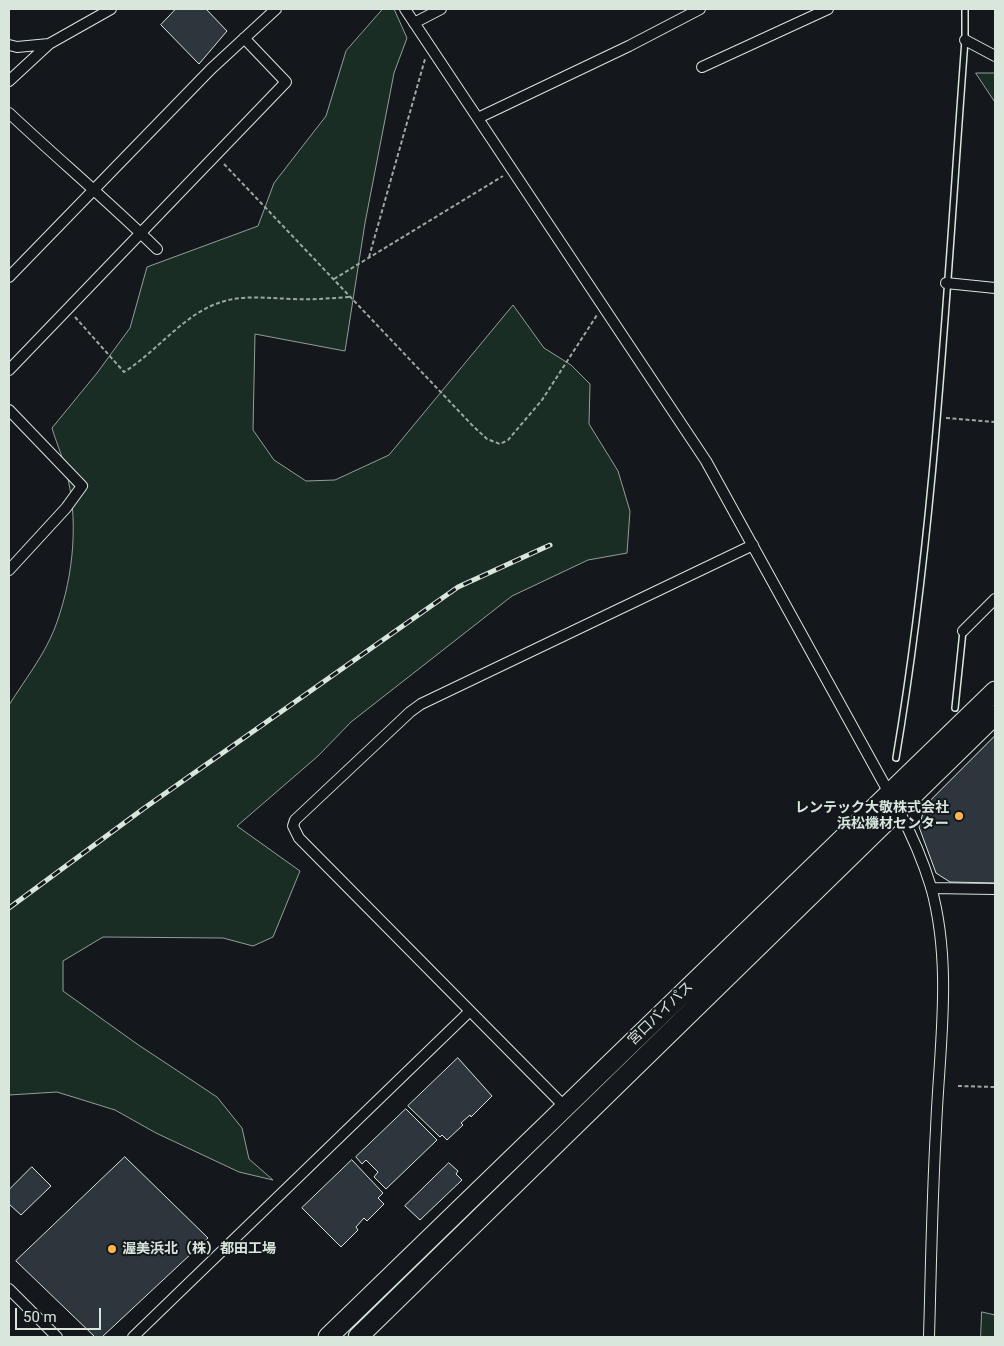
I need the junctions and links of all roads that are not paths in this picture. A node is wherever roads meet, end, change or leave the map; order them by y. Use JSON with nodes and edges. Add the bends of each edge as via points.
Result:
{"nodes":[{"id":1,"x":111,"y":9,"type":"edge"},
{"id":2,"x":276,"y":9,"type":"edge"},
{"id":3,"x":406,"y":9,"type":"edge"},
{"id":4,"x":441,"y":9,"type":"edge"},
{"id":5,"x":700,"y":9,"type":"edge"},
{"id":6,"x":828,"y":9,"type":"edge"},
{"id":7,"x":965,"y":9,"type":"edge"},
{"id":8,"x":414,"y":22,"type":"junction"},
{"id":9,"x":244,"y":38,"type":"junction"},
{"id":10,"x":965,"y":40,"type":"junction"},
{"id":11,"x":49,"y":44,"type":"junction"},
{"id":12,"x":9,"y":46,"type":"edge"},
{"id":13,"x":995,"y":56,"type":"edge"},
{"id":14,"x":702,"y":66,"type":"dead end"},
{"id":15,"x":9,"y":80,"type":"edge"},
{"id":16,"x":9,"y":113,"type":"edge"},
{"id":17,"x":478,"y":118,"type":"junction"},
{"id":18,"x":94,"y":189,"type":"junction"},
{"id":19,"x":140,"y":233,"type":"junction"},
{"id":20,"x":158,"y":249,"type":"dead end"},
{"id":21,"x":9,"y":277,"type":"edge"},
{"id":22,"x":946,"y":283,"type":"junction"},
{"id":23,"x":995,"y":288,"type":"edge"},
{"id":24,"x":9,"y":370,"type":"edge"},
{"id":25,"x":9,"y":410,"type":"edge"},
{"id":26,"x":753,"y":545,"type":"junction"},
{"id":27,"x":9,"y":570,"type":"edge"},
{"id":28,"x":995,"y":599,"type":"edge"},
{"id":29,"x":963,"y":631,"type":"joint"},
{"id":30,"x":995,"y":691,"type":"edge"},
{"id":31,"x":955,"y":708,"type":"dead end"},
{"id":32,"x":995,"y":715,"type":"edge"},
{"id":33,"x":896,"y":758,"type":"dead end"},
{"id":34,"x":889,"y":792,"type":"junction"},
{"id":35,"x":899,"y":810,"type":"junction"},
{"id":36,"x":931,"y":888,"type":"junction"},
{"id":37,"x":995,"y":889,"type":"edge"},
{"id":38,"x":470,"y":1011,"type":"junction"},
{"id":39,"x":564,"y":1107,"type":"junction"},
{"id":40,"x":9,"y":1289,"type":"edge"},
{"id":41,"x":57,"y":1337,"type":"edge"},
{"id":42,"x":133,"y":1337,"type":"edge"},
{"id":43,"x":328,"y":1337,"type":"edge"},
{"id":44,"x":358,"y":1337,"type":"edge"},
{"id":45,"x":929,"y":1337,"type":"edge"}],
"edges":[{"from":1,"to":11,"type":"street"},
{"from":2,"to":9,"type":"street"},
{"from":3,"to":8,"type":"street"},
{"from":4,"to":8,"type":"street"},
{"from":5,"to":17,"type":"street"},
{"from":6,"to":14,"type":"street"},
{"from":7,"to":10,"type":"lane"},
{"from":8,"to":17,"type":"street"},
{"from":9,"to":18,"type":"street"},
{"from":9,"to":19,"type":"street","via":[[286,82]]},
{"from":10,"to":13,"type":"street"},
{"from":10,"to":22,"type":"lane"},
{"from":11,"to":12,"type":"street"},
{"from":11,"to":15,"type":"street"},
{"from":16,"to":18,"type":"street"},
{"from":17,"to":26,"type":"street","via":[[706,461]]},
{"from":18,"to":19,"type":"street"},
{"from":18,"to":21,"type":"street"},
{"from":19,"to":20,"type":"street"},
{"from":19,"to":24,"type":"street"},
{"from":22,"to":23,"type":"street"},
{"from":22,"to":33,"type":"lane","via":[[930,492]]},
{"from":25,"to":27,"type":"street","via":[[82,486]]},
{"from":26,"to":34,"type":"street"},
{"from":26,"to":38,"type":"street","via":[[421,704],[295,820],[293,826],[299,838]]},
{"from":28,"to":29,"type":"street"},
{"from":29,"to":31,"type":"lane"},
{"from":30,"to":34,"type":"highway","name":"宮口バイパス"},
{"from":32,"to":35,"type":"highway","name":"宮口バイパス"},
{"from":34,"to":35,"type":"street"},
{"from":34,"to":39,"type":"highway","name":"宮口バイパス"},
{"from":35,"to":36,"type":"street","via":[[912,835]]},
{"from":35,"to":44,"type":"highway","name":"宮口バイパス"},
{"from":36,"to":37,"type":"street"},
{"from":36,"to":45,"type":"street","via":[[940,936],[943,1007]]},
{"from":38,"to":39,"type":"street"},
{"from":38,"to":42,"type":"street"},
{"from":39,"to":43,"type":"highway","name":"宮口バイパス"},
{"from":40,"to":41,"type":"street"}]}
